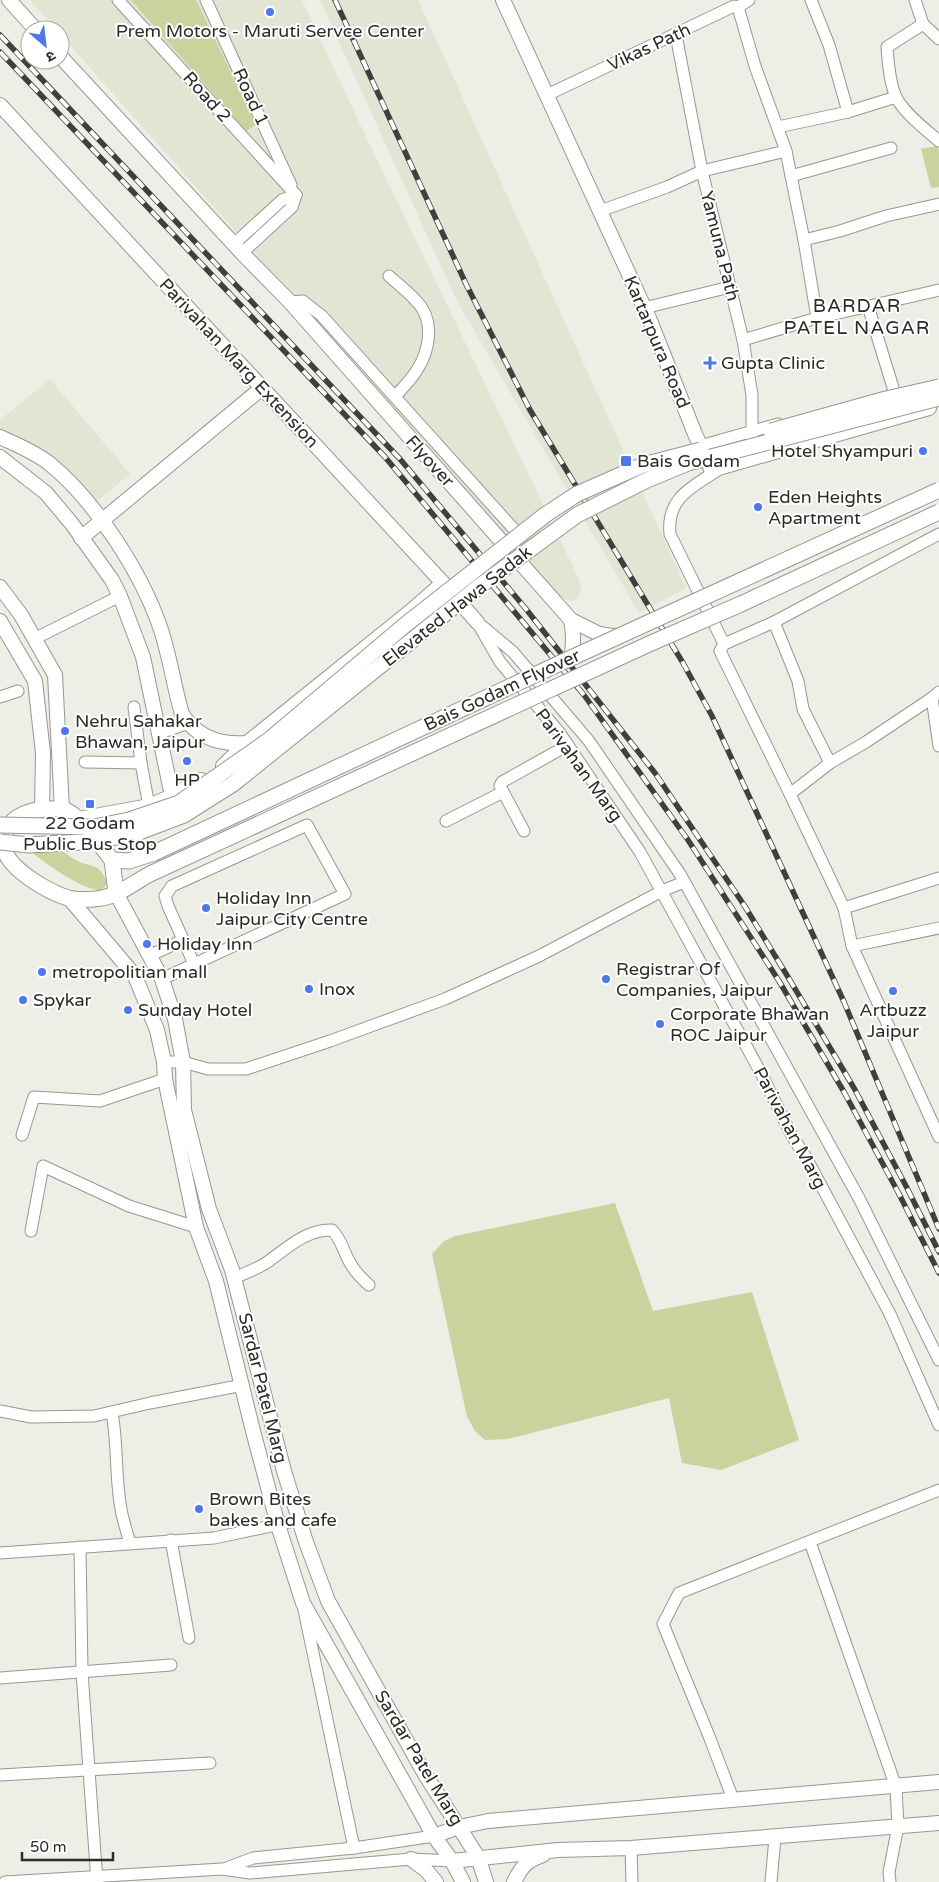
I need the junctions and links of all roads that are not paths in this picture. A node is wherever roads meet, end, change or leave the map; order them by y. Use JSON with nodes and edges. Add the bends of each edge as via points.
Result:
{"nodes":[{"id":1,"x":9,"y":0,"type":"edge"},
{"id":2,"x":118,"y":0,"type":"edge"},
{"id":3,"x":206,"y":0,"type":"edge"},
{"id":4,"x":503,"y":0,"type":"edge"},
{"id":5,"x":749,"y":0,"type":"edge"},
{"id":6,"x":811,"y":0,"type":"edge"},
{"id":7,"x":914,"y":0,"type":"edge"},
{"id":8,"x":734,"y":4,"type":"edge"},
{"id":9,"x":27,"y":20,"type":"edge"},
{"id":10,"x":922,"y":24,"type":"junction"},
{"id":11,"x":676,"y":35,"type":"junction"},
{"id":12,"x":939,"y":39,"type":"edge"},
{"id":13,"x":70,"y":67,"type":"edge"},
{"id":14,"x":547,"y":95,"type":"junction"},
{"id":15,"x":896,"y":97,"type":"junction"},
{"id":16,"x":0,"y":105,"type":"edge"},
{"id":17,"x":848,"y":112,"type":"junction"},
{"id":18,"x":778,"y":127,"type":"junction"},
{"id":19,"x":939,"y":141,"type":"edge"},
{"id":20,"x":891,"y":148,"type":"dead end"},
{"id":21,"x":786,"y":151,"type":"junction"},
{"id":22,"x":702,"y":171,"type":"junction"},
{"id":23,"x":791,"y":176,"type":"junction"},
{"id":24,"x":296,"y":195,"type":"junction"},
{"id":25,"x":939,"y":204,"type":"edge"},
{"id":26,"x":600,"y":212,"type":"junction"},
{"id":27,"x":804,"y":240,"type":"junction"},
{"id":28,"x":238,"y":249,"type":"junction"},
{"id":29,"x":389,"y":276,"type":"dead end"},
{"id":30,"x":730,"y":287,"type":"junction"},
{"id":31,"x":939,"y":290,"type":"edge"},
{"id":32,"x":290,"y":302,"type":"junction"},
{"id":33,"x":868,"y":306,"type":"junction"},
{"id":34,"x":644,"y":308,"type":"junction"},
{"id":35,"x":817,"y":318,"type":"junction"},
{"id":36,"x":743,"y":340,"type":"junction"},
{"id":37,"x":939,"y":383,"type":"edge"},
{"id":38,"x":939,"y":387,"type":"edge"},
{"id":39,"x":262,"y":388,"type":"junction"},
{"id":40,"x":895,"y":394,"type":"junction"},
{"id":41,"x":395,"y":397,"type":"junction"},
{"id":42,"x":939,"y":398,"type":"edge"},
{"id":43,"x":939,"y":405,"type":"edge"},
{"id":44,"x":901,"y":416,"type":"junction"},
{"id":45,"x":752,"y":431,"type":"junction"},
{"id":46,"x":0,"y":437,"type":"edge"},
{"id":47,"x":700,"y":446,"type":"junction"},
{"id":48,"x":0,"y":457,"type":"edge"},
{"id":49,"x":752,"y":458,"type":"junction"},
{"id":50,"x":716,"y":468,"type":"junction"},
{"id":51,"x":939,"y":490,"type":"edge"},
{"id":52,"x":939,"y":512,"type":"edge"},
{"id":53,"x":102,"y":522,"type":"junction"},
{"id":54,"x":939,"y":534,"type":"edge"},
{"id":55,"x":520,"y":536,"type":"dead end"},
{"id":56,"x":81,"y":538,"type":"junction"},
{"id":57,"x":443,"y":583,"type":"junction"},
{"id":58,"x":0,"y":587,"type":"edge"},
{"id":59,"x":120,"y":596,"type":"junction"},
{"id":60,"x":571,"y":620,"type":"junction"},
{"id":61,"x":0,"y":621,"type":"edge"},
{"id":62,"x":477,"y":622,"type":"junction"},
{"id":63,"x":774,"y":622,"type":"junction"},
{"id":64,"x":618,"y":637,"type":"junction"},
{"id":65,"x":34,"y":639,"type":"junction"},
{"id":66,"x":6,"y":641,"type":"edge"},
{"id":67,"x":724,"y":644,"type":"junction"},
{"id":68,"x":572,"y":658,"type":"junction"},
{"id":69,"x":18,"y":691,"type":"dead end"},
{"id":70,"x":935,"y":695,"type":"edge"},
{"id":71,"x":0,"y":697,"type":"edge"},
{"id":72,"x":134,"y":707,"type":"dead end"},
{"id":73,"x":187,"y":722,"type":"junction"},
{"id":74,"x":159,"y":732,"type":"junction"},
{"id":75,"x":247,"y":743,"type":"junction"},
{"id":76,"x":568,"y":746,"type":"junction"},
{"id":77,"x":939,"y":746,"type":"edge"},
{"id":78,"x":85,"y":762,"type":"dead end"},
{"id":79,"x":830,"y":762,"type":"junction"},
{"id":80,"x":141,"y":763,"type":"junction"},
{"id":81,"x":503,"y":792,"type":"junction"},
{"id":82,"x":790,"y":794,"type":"junction"},
{"id":83,"x":172,"y":796,"type":"junction"},
{"id":84,"x":149,"y":806,"type":"junction"},
{"id":85,"x":42,"y":809,"type":"junction"},
{"id":86,"x":62,"y":809,"type":"junction"},
{"id":87,"x":0,"y":812,"type":"edge"},
{"id":88,"x":24,"y":813,"type":"junction"},
{"id":89,"x":79,"y":819,"type":"junction"},
{"id":90,"x":446,"y":821,"type":"dead end"},
{"id":91,"x":0,"y":825,"type":"edge"},
{"id":92,"x":524,"y":831,"type":"dead end"},
{"id":93,"x":0,"y":842,"type":"edge"},
{"id":94,"x":6,"y":860,"type":"edge"},
{"id":95,"x":112,"y":860,"type":"junction"},
{"id":96,"x":939,"y":878,"type":"edge"},
{"id":97,"x":684,"y":882,"type":"junction"},
{"id":98,"x":662,"y":891,"type":"junction"},
{"id":99,"x":116,"y":893,"type":"junction"},
{"id":100,"x":69,"y":898,"type":"junction"},
{"id":101,"x":844,"y":908,"type":"junction"},
{"id":102,"x":939,"y":928,"type":"edge"},
{"id":103,"x":183,"y":940,"type":"junction"},
{"id":104,"x":852,"y":946,"type":"junction"},
{"id":105,"x":149,"y":956,"type":"junction"},
{"id":106,"x":194,"y":964,"type":"junction"},
{"id":107,"x":162,"y":979,"type":"junction"},
{"id":108,"x":164,"y":1062,"type":"junction"},
{"id":109,"x":183,"y":1062,"type":"junction"},
{"id":110,"x":165,"y":1079,"type":"junction"},
{"id":111,"x":22,"y":1135,"type":"dead end"},
{"id":112,"x":939,"y":1137,"type":"edge"},
{"id":113,"x":196,"y":1227,"type":"junction"},
{"id":114,"x":31,"y":1231,"type":"dead end"},
{"id":115,"x":234,"y":1278,"type":"junction"},
{"id":116,"x":370,"y":1285,"type":"dead end"},
{"id":117,"x":939,"y":1360,"type":"edge"},
{"id":118,"x":242,"y":1386,"type":"junction"},
{"id":119,"x":0,"y":1411,"type":"edge"},
{"id":120,"x":112,"y":1412,"type":"junction"},
{"id":121,"x":939,"y":1425,"type":"edge"},
{"id":122,"x":939,"y":1490,"type":"edge"},
{"id":123,"x":299,"y":1520,"type":"junction"},
{"id":124,"x":278,"y":1525,"type":"junction"},
{"id":125,"x":170,"y":1540,"type":"junction"},
{"id":126,"x":810,"y":1542,"type":"junction"},
{"id":127,"x":130,"y":1543,"type":"junction"},
{"id":128,"x":80,"y":1547,"type":"junction"},
{"id":129,"x":0,"y":1553,"type":"edge"},
{"id":130,"x":303,"y":1603,"type":"junction"},
{"id":131,"x":189,"y":1638,"type":"dead end"},
{"id":132,"x":171,"y":1665,"type":"dead end"},
{"id":133,"x":82,"y":1672,"type":"junction"},
{"id":134,"x":0,"y":1678,"type":"edge"},
{"id":135,"x":210,"y":1763,"type":"dead end"},
{"id":136,"x":89,"y":1770,"type":"junction"},
{"id":137,"x":0,"y":1775,"type":"edge"},
{"id":138,"x":939,"y":1782,"type":"edge"},
{"id":139,"x":896,"y":1787,"type":"junction"},
{"id":140,"x":733,"y":1799,"type":"junction"},
{"id":141,"x":939,"y":1823,"type":"edge"},
{"id":142,"x":898,"y":1826,"type":"junction"},
{"id":143,"x":459,"y":1827,"type":"junction"},
{"id":144,"x":434,"y":1836,"type":"junction"},
{"id":145,"x":775,"y":1838,"type":"junction"},
{"id":146,"x":354,"y":1848,"type":"junction"},
{"id":147,"x":631,"y":1848,"type":"junction"},
{"id":148,"x":558,"y":1850,"type":"junction"},
{"id":149,"x":478,"y":1857,"type":"junction"},
{"id":150,"x":411,"y":1859,"type":"junction"},
{"id":151,"x":452,"y":1861,"type":"junction"},
{"id":152,"x":222,"y":1869,"type":"junction"},
{"id":153,"x":97,"y":1879,"type":"edge"},
{"id":154,"x":5,"y":1882,"type":"edge"},
{"id":155,"x":223,"y":1882,"type":"edge"},
{"id":156,"x":436,"y":1882,"type":"edge"},
{"id":157,"x":463,"y":1882,"type":"edge"},
{"id":158,"x":486,"y":1882,"type":"edge"},
{"id":159,"x":514,"y":1882,"type":"edge"},
{"id":160,"x":632,"y":1882,"type":"edge"},
{"id":161,"x":771,"y":1882,"type":"edge"},
{"id":162,"x":890,"y":1882,"type":"edge"}],
"edges":[{"from":1,"to":9,"type":"street"},
{"from":2,"to":24,"type":"street","name":"Road 2"},
{"from":3,"to":24,"type":"street","name":"Road 1"},
{"from":4,"to":14,"type":"street","name":"Kartarpura Road"},
{"from":5,"to":8,"type":"street","name":"Vikas Path"},
{"from":6,"to":17,"type":"street","via":[[829,45]]},
{"from":7,"to":10,"type":"street"},
{"from":8,"to":11,"type":"street","name":"Vikas Path"},
{"from":8,"to":18,"type":"street"},
{"from":10,"to":12,"type":"street"},
{"from":10,"to":15,"type":"street","via":[[887,48]]},
{"from":11,"to":14,"type":"street","name":"Vikas Path"},
{"from":11,"to":22,"type":"street","name":"Yamuna Path"},
{"from":13,"to":28,"type":"street","name":"Flyover"},
{"from":14,"to":26,"type":"street","name":"Kartarpura Road"},
{"from":15,"to":17,"type":"street"},
{"from":15,"to":19,"type":"street"},
{"from":16,"to":39,"type":"street","name":"Parivahan Marg Extension"},
{"from":17,"to":18,"type":"street"},
{"from":18,"to":21,"type":"street"},
{"from":20,"to":23,"type":"street"},
{"from":21,"to":22,"type":"street"},
{"from":21,"to":23,"type":"street"},
{"from":22,"to":26,"type":"street"},
{"from":22,"to":30,"type":"street","name":"Yamuna Path"},
{"from":23,"to":27,"type":"street"},
{"from":24,"to":28,"type":"street","via":[[282,200]]},
{"from":25,"to":27,"type":"street"},
{"from":26,"to":34,"type":"street","name":"Kartarpura Road"},
{"from":27,"to":35,"type":"street"},
{"from":28,"to":32,"type":"street","name":"Flyover"},
{"from":29,"to":41,"type":"street","via":[[422,308],[429,336],[417,370]]},
{"from":30,"to":34,"type":"street"},
{"from":30,"to":36,"type":"street","name":"Yamuna Path"},
{"from":31,"to":33,"type":"street"},
{"from":32,"to":41,"type":"street","via":[[303,301],[322,316]]},
{"from":32,"to":60,"type":"street","name":"Flyover","bridge":true},
{"from":33,"to":35,"type":"street"},
{"from":33,"to":40,"type":"street"},
{"from":34,"to":47,"type":"street","name":"Kartarpura Road"},
{"from":35,"to":36,"type":"street"},
{"from":36,"to":45,"type":"street","name":"Yamuna Path","via":[[752,395]]},
{"from":37,"to":40,"type":"street"},
{"from":38,"to":91,"type":"main road","name":"Elevated Hawa Sadak","bridge":true,"via":[[644,464],[577,494],[545,515],[405,625],[269,740],[179,803],[129,820],[94,827]]},
{"from":39,"to":53,"type":"street"},
{"from":39,"to":57,"type":"street","name":"Parivahan Marg Extension"},
{"from":40,"to":44,"type":"street"},
{"from":40,"to":45,"type":"street"},
{"from":41,"to":55,"type":"street"},
{"from":42,"to":93,"type":"main road","name":"Elevated Hawa Sadak","bridge":true,"via":[[688,463],[577,515],[469,594],[233,784],[184,815],[134,834],[91,841],[29,845]]},
{"from":43,"to":44,"type":"street"},
{"from":44,"to":49,"type":"street"},
{"from":45,"to":47,"type":"street"},
{"from":45,"to":49,"type":"street","name":"Yamuna Path"},
{"from":46,"to":53,"type":"street","via":[[31,451],[49,464],[76,488]]},
{"from":47,"to":50,"type":"street","name":"Kartarpura Road"},
{"from":48,"to":56,"type":"street","via":[[46,493]]},
{"from":49,"to":50,"type":"street"},
{"from":50,"to":67,"type":"street","via":[[682,495],[672,508],[669,522],[673,540]]},
{"from":51,"to":64,"type":"main road","name":"Bais Godam Flyover","bridge":true},
{"from":52,"to":99,"type":"main road","name":"Bais Godam Flyover","bridge":true,"via":[[150,874]]},
{"from":53,"to":56,"type":"street"},
{"from":53,"to":73,"type":"street","via":[[123,552],[151,605]]},
{"from":54,"to":63,"type":"street"},
{"from":56,"to":59,"type":"street"},
{"from":57,"to":62,"type":"street","name":"Parivahan Marg Extension"},
{"from":57,"to":75,"type":"street"},
{"from":58,"to":65,"type":"street"},
{"from":59,"to":65,"type":"street"},
{"from":59,"to":74,"type":"street","via":[[143,657]]},
{"from":60,"to":64,"type":"street","name":"Flyover","via":[[599,634]]},
{"from":60,"to":68,"type":"street","via":[[574,631]]},
{"from":61,"to":66,"type":"street"},
{"from":62,"to":76,"type":"street","name":"Parivahan Marg","via":[[500,662]]},
{"from":62,"to":97,"type":"street","name":"Parivahan Marg","via":[[514,652],[589,741]]},
{"from":63,"to":67,"type":"street"},
{"from":63,"to":79,"type":"street","via":[[798,681],[803,709]]},
{"from":64,"to":68,"type":"main road","name":"Bais Godam Flyover","bridge":true},
{"from":65,"to":86,"type":"street","via":[[55,675]]},
{"from":66,"to":85,"type":"street","via":[[35,681],[43,753]]},
{"from":67,"to":82,"type":"street","via":[[720,651]]},
{"from":68,"to":95,"type":"main road","name":"Bais Godam Flyover","bridge":true,"via":[[154,853],[129,861]]},
{"from":69,"to":71,"type":"street"},
{"from":70,"to":77,"type":"street"},
{"from":70,"to":79,"type":"street","via":[[866,742]]},
{"from":72,"to":80,"type":"street"},
{"from":73,"to":74,"type":"street"},
{"from":73,"to":75,"type":"street","via":[[217,742]]},
{"from":74,"to":83,"type":"street"},
{"from":75,"to":83,"type":"street","via":[[222,766]]},
{"from":76,"to":81,"type":"street","via":[[502,782]]},
{"from":76,"to":98,"type":"street","name":"Parivahan Marg","via":[[640,852]]},
{"from":78,"to":80,"type":"street"},
{"from":79,"to":82,"type":"street"},
{"from":80,"to":84,"type":"street"},
{"from":81,"to":90,"type":"street"},
{"from":81,"to":92,"type":"street"},
{"from":82,"to":101,"type":"street"},
{"from":83,"to":84,"type":"street"},
{"from":84,"to":89,"type":"street"},
{"from":85,"to":86,"type":"main road"},
{"from":85,"to":88,"type":"main road"},
{"from":86,"to":89,"type":"main road"},
{"from":87,"to":88,"type":"main road"},
{"from":88,"to":94,"type":"main road","via":[[12,820],[7,830]]},
{"from":89,"to":95,"type":"main road"},
{"from":94,"to":100,"type":"main road","via":[[46,889]]},
{"from":95,"to":99,"type":"main road"},
{"from":96,"to":101,"type":"street"},
{"from":97,"to":98,"type":"street"},
{"from":97,"to":117,"type":"street","name":"Parivahan Marg","via":[[860,1200]]},
{"from":98,"to":109,"type":"street","via":[[539,956],[445,999],[373,1025],[246,1068],[208,1069]]},
{"from":98,"to":121,"type":"street","name":"Parivahan Marg","via":[[890,1314]]},
{"from":99,"to":100,"type":"main road","via":[[103,898]]},
{"from":99,"to":105,"type":"street","name":"Sardar Patel Marg"},
{"from":100,"to":108,"type":"street","via":[[135,976],[156,1030]]},
{"from":101,"to":104,"type":"street"},
{"from":102,"to":104,"type":"street"},
{"from":103,"to":105,"type":"street"},
{"from":103,"to":106,"type":"street"},
{"from":103,"to":106,"type":"street","via":[[165,896],[172,886],[307,825],[344,894]]},
{"from":104,"to":112,"type":"street"},
{"from":105,"to":107,"type":"street","name":"Sardar Patel Marg"},
{"from":106,"to":107,"type":"street"},
{"from":107,"to":109,"type":"street","name":"Sardar Patel Marg","via":[[175,1019]]},
{"from":108,"to":109,"type":"street"},
{"from":108,"to":110,"type":"street"},
{"from":109,"to":115,"type":"street","name":"Sardar Patel Marg","via":[[184,1110],[209,1209]]},
{"from":110,"to":111,"type":"street","via":[[100,1100],[34,1097]]},
{"from":110,"to":113,"type":"street"},
{"from":113,"to":114,"type":"street","via":[[129,1206],[43,1166]]},
{"from":113,"to":118,"type":"street","via":[[216,1281]]},
{"from":115,"to":116,"type":"street","via":[[265,1263],[300,1238],[332,1230],[348,1261]]},
{"from":115,"to":123,"type":"street","name":"Sardar Patel Marg"},
{"from":118,"to":120,"type":"street"},
{"from":118,"to":124,"type":"street"},
{"from":119,"to":120,"type":"street","via":[[31,1417],[94,1416]]},
{"from":120,"to":127,"type":"street","via":[[117,1438],[116,1466],[121,1509]]},
{"from":122,"to":126,"type":"street"},
{"from":123,"to":124,"type":"street"},
{"from":123,"to":143,"type":"street","name":"Sardar Patel Marg","via":[[328,1601],[426,1776]]},
{"from":124,"to":125,"type":"street","via":[[214,1538]]},
{"from":124,"to":130,"type":"street"},
{"from":125,"to":127,"type":"street"},
{"from":125,"to":131,"type":"street"},
{"from":126,"to":139,"type":"street"},
{"from":126,"to":140,"type":"street","via":[[680,1593],[663,1624]]},
{"from":127,"to":128,"type":"street"},
{"from":128,"to":129,"type":"street"},
{"from":128,"to":133,"type":"street"},
{"from":130,"to":144,"type":"street"},
{"from":130,"to":146,"type":"street"},
{"from":132,"to":133,"type":"street"},
{"from":133,"to":134,"type":"street"},
{"from":133,"to":136,"type":"street"},
{"from":135,"to":136,"type":"street"},
{"from":136,"to":137,"type":"street"},
{"from":136,"to":153,"type":"street"},
{"from":138,"to":139,"type":"street"},
{"from":139,"to":140,"type":"street"},
{"from":139,"to":142,"type":"street"},
{"from":140,"to":143,"type":"street","via":[[488,1821]]},
{"from":141,"to":142,"type":"street"},
{"from":142,"to":145,"type":"street"},
{"from":142,"to":162,"type":"street"},
{"from":143,"to":144,"type":"street"},
{"from":143,"to":149,"type":"street","name":"Sardar Patel Marg"},
{"from":144,"to":146,"type":"street"},
{"from":144,"to":151,"type":"street"},
{"from":145,"to":147,"type":"street"},
{"from":145,"to":161,"type":"street"},
{"from":146,"to":152,"type":"street","via":[[252,1858]]},
{"from":147,"to":148,"type":"street"},
{"from":147,"to":160,"type":"street"},
{"from":148,"to":149,"type":"street"},
{"from":148,"to":159,"type":"street","via":[[529,1860]]},
{"from":149,"to":151,"type":"street"},
{"from":149,"to":158,"type":"street","name":"Sardar Patel Marg"},
{"from":150,"to":151,"type":"street"},
{"from":150,"to":152,"type":"street","via":[[250,1872]]},
{"from":150,"to":156,"type":"street"},
{"from":151,"to":157,"type":"street"},
{"from":152,"to":153,"type":"street"},
{"from":152,"to":155,"type":"street"},
{"from":153,"to":154,"type":"street"}]}
